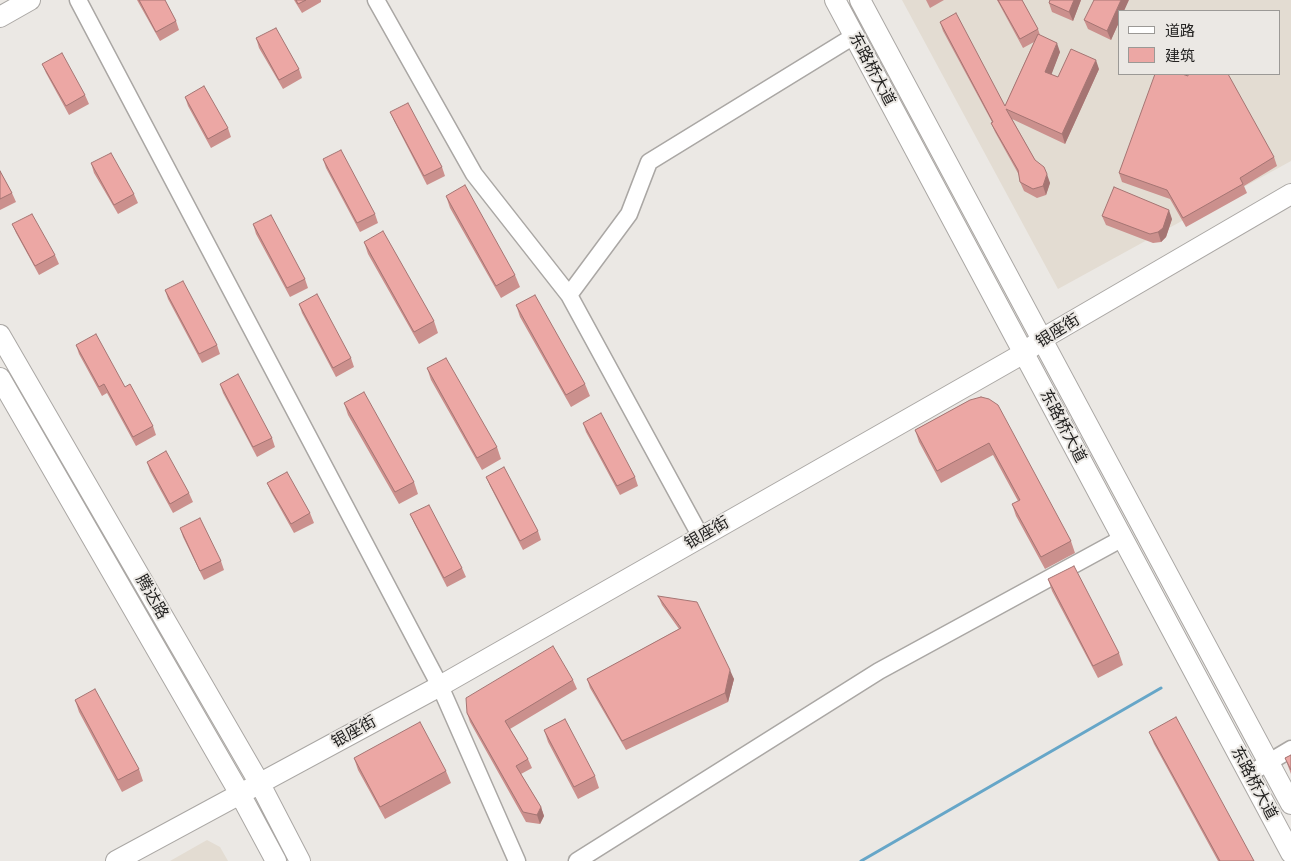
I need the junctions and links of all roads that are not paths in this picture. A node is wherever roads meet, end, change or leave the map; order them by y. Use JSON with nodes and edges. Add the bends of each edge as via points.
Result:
{"nodes":[{"id":1,"x":30,"y":0,"type":"edge"},
{"id":2,"x":78,"y":0,"type":"edge"},
{"id":3,"x":376,"y":0,"type":"edge"},
{"id":4,"x":835,"y":0,"type":"edge"},
{"id":5,"x":860,"y":0,"type":"edge"},
{"id":6,"x":0,"y":17,"type":"edge"},
{"id":7,"x":854,"y":36,"type":"junction"},
{"id":8,"x":1291,"y":194,"type":"edge"},
{"id":9,"x":1291,"y":206,"type":"edge"},
{"id":10,"x":569,"y":295,"type":"junction"},
{"id":11,"x":0,"y":335,"type":"edge"},
{"id":12,"x":1045,"y":345,"type":"junction"},
{"id":13,"x":1026,"y":357,"type":"junction"},
{"id":14,"x":0,"y":378,"type":"edge"},
{"id":15,"x":701,"y":537,"type":"junction"},
{"id":16,"x":1123,"y":538,"type":"junction"},
{"id":17,"x":442,"y":691,"type":"junction"},
{"id":18,"x":1291,"y":749,"type":"edge"},
{"id":19,"x":1269,"y":763,"type":"junction"},
{"id":20,"x":1249,"y":774,"type":"junction"},
{"id":21,"x":263,"y":789,"type":"junction"},
{"id":22,"x":243,"y":799,"type":"junction"},
{"id":23,"x":1291,"y":804,"type":"edge"},
{"id":24,"x":1291,"y":852,"type":"edge"},
{"id":25,"x":116,"y":861,"type":"edge"},
{"id":26,"x":142,"y":861,"type":"edge"},
{"id":27,"x":276,"y":861,"type":"edge"},
{"id":28,"x":300,"y":861,"type":"edge"},
{"id":29,"x":517,"y":861,"type":"edge"},
{"id":30,"x":577,"y":861,"type":"edge"}],
"edges":[{"from":1,"to":6,"type":"main road"},
{"from":2,"to":17,"type":"street"},
{"from":3,"to":10,"type":"street","via":[[474,174]]},
{"from":4,"to":7,"type":"main road","name":"东路桥大道"},
{"from":5,"to":12,"type":"main road","name":"东路桥大道"},
{"from":7,"to":10,"type":"street","via":[[650,162],[629,214]]},
{"from":7,"to":13,"type":"main road","name":"东路桥大道"},
{"from":8,"to":12,"type":"main road","name":"银座街"},
{"from":9,"to":12,"type":"main road"},
{"from":10,"to":15,"type":"street"},
{"from":11,"to":21,"type":"main road","name":"腾达路"},
{"from":12,"to":13,"type":"main road","name":"银座街"},
{"from":12,"to":19,"type":"main road","name":"东路桥大道"},
{"from":13,"to":15,"type":"main road","name":"银座街"},
{"from":13,"to":16,"type":"main road","name":"东路桥大道"},
{"from":13,"to":17,"type":"main road"},
{"from":14,"to":22,"type":"main road","name":"腾达路"},
{"from":15,"to":17,"type":"main road","name":"银座街"},
{"from":16,"to":20,"type":"main road","name":"东路桥大道"},
{"from":16,"to":30,"type":"street","via":[[879,671]]},
{"from":17,"to":21,"type":"main road"},
{"from":17,"to":29,"type":"street"},
{"from":18,"to":19,"type":"street"},
{"from":19,"to":20,"type":"street"},
{"from":19,"to":23,"type":"main road","name":"东路桥大道"},
{"from":20,"to":24,"type":"main road","name":"东路桥大道"},
{"from":21,"to":22,"type":"main road"},
{"from":21,"to":28,"type":"main road","name":"腾达路"},
{"from":22,"to":25,"type":"main road"},
{"from":22,"to":26,"type":"main road"},
{"from":22,"to":27,"type":"main road","name":"腾达路"}]}
